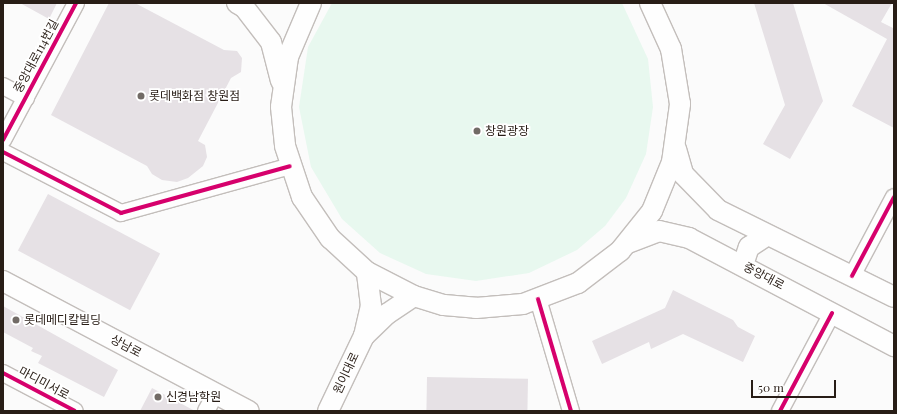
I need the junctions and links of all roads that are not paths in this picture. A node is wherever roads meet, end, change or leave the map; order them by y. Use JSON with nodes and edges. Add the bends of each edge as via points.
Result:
{"nodes":[{"id":1,"x":76,"y":3,"type":"edge"},
{"id":2,"x":237,"y":3,"type":"edge"},
{"id":3,"x":311,"y":3,"type":"edge"},
{"id":4,"x":650,"y":3,"type":"edge"},
{"id":5,"x":3,"y":86,"type":"edge"},
{"id":6,"x":282,"y":87,"type":"junction"},
{"id":7,"x":26,"y":98,"type":"junction"},
{"id":8,"x":3,"y":140,"type":"edge"},
{"id":9,"x":676,"y":149,"type":"junction"},
{"id":10,"x":3,"y":152,"type":"edge"},
{"id":11,"x":290,"y":166,"type":"junction"},
{"id":12,"x":894,"y":197,"type":"edge"},
{"id":13,"x":766,"y":236,"type":"junction"},
{"id":14,"x":628,"y":243,"type":"junction"},
{"id":15,"x":743,"y":265,"type":"junction"},
{"id":16,"x":367,"y":272,"type":"junction"},
{"id":17,"x":852,"y":276,"type":"junction"},
{"id":18,"x":3,"y":281,"type":"edge"},
{"id":19,"x":414,"y":296,"type":"junction"},
{"id":20,"x":894,"y":297,"type":"edge"},
{"id":21,"x":538,"y":300,"type":"junction"},
{"id":22,"x":832,"y":313,"type":"junction"},
{"id":23,"x":364,"y":336,"type":"junction"},
{"id":24,"x":894,"y":346,"type":"edge"},
{"id":25,"x":5,"y":378,"type":"edge"},
{"id":26,"x":216,"y":393,"type":"junction"},
{"id":27,"x":75,"y":411,"type":"edge"},
{"id":28,"x":206,"y":411,"type":"edge"},
{"id":29,"x":249,"y":411,"type":"edge"},
{"id":30,"x":328,"y":411,"type":"edge"},
{"id":31,"x":571,"y":411,"type":"edge"},
{"id":32,"x":780,"y":411,"type":"edge"}],
"edges":[{"from":1,"to":7,"type":"street","name":"중앙대로114번길"},
{"from":2,"to":6,"type":"main road","via":[[244,7],[271,42]]},
{"from":3,"to":6,"type":"main road","via":[[292,42]]},
{"from":4,"to":9,"type":"main road","via":[[667,38],[676,71],[680,115]]},
{"from":5,"to":7,"type":"street"},
{"from":6,"to":11,"type":"main road","via":[[282,127]]},
{"from":7,"to":8,"type":"street","name":"중앙대로114번길"},
{"from":9,"to":13,"type":"main road","via":[[683,174],[718,210]]},
{"from":9,"to":14,"type":"main road","via":[[658,199]]},
{"from":10,"to":11,"type":"street","via":[[121,213]]},
{"from":11,"to":16,"type":"main road","via":[[302,197],[319,225],[341,250]]},
{"from":12,"to":17,"type":"street"},
{"from":13,"to":15,"type":"main road","via":[[749,247]]},
{"from":13,"to":17,"type":"main road"},
{"from":14,"to":15,"type":"main road","name":"중앙대로","via":[[659,231],[689,238]]},
{"from":14,"to":21,"type":"main road","via":[[587,277]]},
{"from":15,"to":22,"type":"main road","name":"중앙대로"},
{"from":16,"to":19,"type":"main road"},
{"from":16,"to":23,"type":"main road","name":"원이대로","via":[[371,306]]},
{"from":17,"to":20,"type":"main road"},
{"from":18,"to":26,"type":"main road","name":"상남로"},
{"from":19,"to":21,"type":"main road","via":[[444,305],[476,308]]},
{"from":19,"to":23,"type":"main road","name":"원이대로","via":[[387,314]]},
{"from":21,"to":31,"type":"street"},
{"from":22,"to":24,"type":"main road","name":"중앙대로"},
{"from":22,"to":32,"type":"street"},
{"from":23,"to":30,"type":"main road","name":"원이대로"},
{"from":25,"to":27,"type":"street","name":"마디미서로"},
{"from":26,"to":28,"type":"street"},
{"from":26,"to":29,"type":"main road","name":"상남로"}]}
